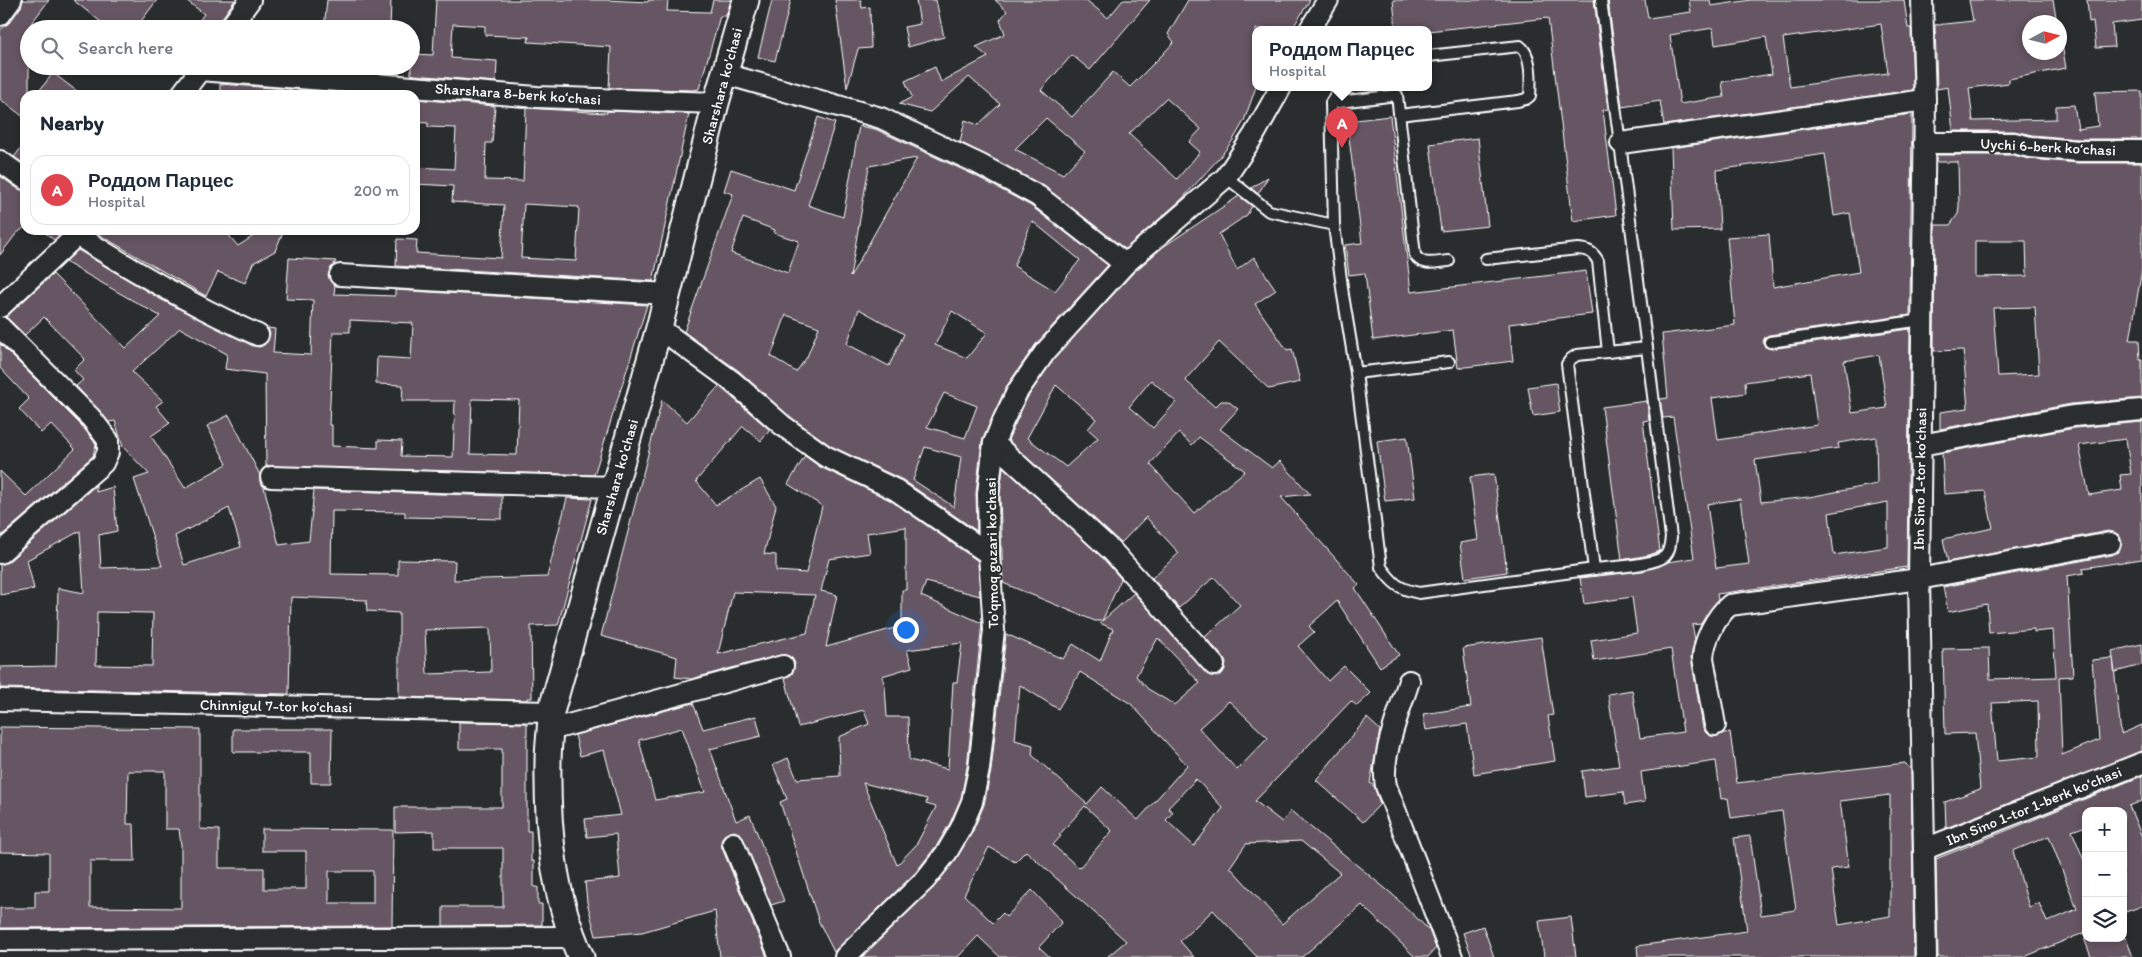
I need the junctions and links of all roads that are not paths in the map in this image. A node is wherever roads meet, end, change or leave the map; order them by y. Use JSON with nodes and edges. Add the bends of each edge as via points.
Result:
{"nodes":[{"id":1,"x":11,"y":0,"type":"edge"},
{"id":2,"x":250,"y":0,"type":"edge"},
{"id":3,"x":746,"y":0,"type":"edge"},
{"id":4,"x":1328,"y":0,"type":"edge"},
{"id":5,"x":1601,"y":0,"type":"edge"},
{"id":6,"x":1922,"y":0,"type":"edge"},
{"id":7,"x":0,"y":15,"type":"edge"},
{"id":8,"x":236,"y":20,"type":"edge"},
{"id":9,"x":1316,"y":26,"type":"edge"},
{"id":10,"x":1432,"y":56,"type":"edge"},
{"id":11,"x":725,"y":74,"type":"junction"},
{"id":12,"x":197,"y":75,"type":"edge"},
{"id":13,"x":283,"y":75,"type":"edge"},
{"id":14,"x":185,"y":90,"type":"edge"},
{"id":15,"x":1279,"y":91,"type":"edge"},
{"id":16,"x":1338,"y":91,"type":"edge"},
{"id":17,"x":1397,"y":91,"type":"edge"},
{"id":18,"x":1925,"y":100,"type":"junction"},
{"id":19,"x":716,"y":103,"type":"junction"},
{"id":20,"x":1331,"y":103,"type":"junction"},
{"id":21,"x":1399,"y":115,"type":"junction"},
{"id":22,"x":1621,"y":143,"type":"junction"},
{"id":23,"x":1924,"y":144,"type":"junction"},
{"id":24,"x":2142,"y":151,"type":"edge"},
{"id":25,"x":0,"y":161,"type":"edge"},
{"id":26,"x":20,"y":175,"type":"edge"},
{"id":27,"x":1226,"y":177,"type":"junction"},
{"id":28,"x":1334,"y":225,"type":"junction"},
{"id":29,"x":75,"y":235,"type":"edge"},
{"id":30,"x":82,"y":235,"type":"edge"},
{"id":31,"x":1486,"y":259,"type":"dead end"},
{"id":32,"x":1449,"y":261,"type":"dead end"},
{"id":33,"x":1125,"y":264,"type":"junction"},
{"id":34,"x":340,"y":275,"type":"dead end"},
{"id":35,"x":668,"y":294,"type":"junction"},
{"id":36,"x":0,"y":306,"type":"edge"},
{"id":37,"x":1922,"y":320,"type":"junction"},
{"id":38,"x":0,"y":327,"type":"edge"},
{"id":39,"x":659,"y":328,"type":"junction"},
{"id":40,"x":258,"y":335,"type":"dead end"},
{"id":41,"x":1770,"y":342,"type":"dead end"},
{"id":42,"x":1647,"y":348,"type":"junction"},
{"id":43,"x":1608,"y":352,"type":"junction"},
{"id":44,"x":1449,"y":362,"type":"dead end"},
{"id":45,"x":1356,"y":373,"type":"junction"},
{"id":46,"x":2142,"y":410,"type":"edge"},
{"id":47,"x":994,"y":443,"type":"junction"},
{"id":48,"x":1921,"y":445,"type":"junction"},
{"id":49,"x":271,"y":477,"type":"dead end"},
{"id":50,"x":614,"y":487,"type":"junction"},
{"id":51,"x":2110,"y":543,"type":"dead end"},
{"id":52,"x":0,"y":553,"type":"edge"},
{"id":53,"x":989,"y":554,"type":"junction"},
{"id":54,"x":1594,"y":569,"type":"junction"},
{"id":55,"x":1919,"y":580,"type":"junction"},
{"id":56,"x":783,"y":666,"type":"dead end"},
{"id":57,"x":1214,"y":666,"type":"dead end"},
{"id":58,"x":1409,"y":681,"type":"dead end"},
{"id":59,"x":0,"y":700,"type":"edge"},
{"id":60,"x":551,"y":721,"type":"junction"},
{"id":61,"x":1715,"y":725,"type":"dead end"},
{"id":62,"x":2142,"y":763,"type":"edge"},
{"id":63,"x":733,"y":843,"type":"dead end"},
{"id":64,"x":1925,"y":849,"type":"junction"},
{"id":65,"x":0,"y":940,"type":"edge"},
{"id":66,"x":576,"y":947,"type":"edge"},
{"id":67,"x":780,"y":957,"type":"edge"},
{"id":68,"x":845,"y":957,"type":"edge"},
{"id":69,"x":1452,"y":957,"type":"edge"},
{"id":70,"x":1926,"y":957,"type":"edge"}],
"edges":[{"from":1,"to":7,"type":"street"},
{"from":2,"to":8,"type":"street"},
{"from":3,"to":11,"type":"street","name":"Sharshara ko'chasi"},
{"from":4,"to":9,"type":"street"},
{"from":5,"to":22,"type":"lane"},
{"from":6,"to":18,"type":"street","name":"Ibn Sino 1-tor koʻchasi"},
{"from":10,"to":21,"type":"lane","via":[[1520,46],[1526,50],[1528,58],[1530,96],[1518,101]]},
{"from":11,"to":19,"type":"street","name":"Sharshara ko'chasi"},
{"from":11,"to":33,"type":"street","via":[[881,118],[979,164],[1038,196]]},
{"from":12,"to":14,"type":"street"},
{"from":13,"to":19,"type":"street","name":"Sharshara 8-berk koʻchasi","via":[[537,97]]},
{"from":15,"to":27,"type":"street","name":"To'qmoq guzari ko'chasi"},
{"from":16,"to":20,"type":"lane"},
{"from":17,"to":20,"type":"lane"},
{"from":17,"to":21,"type":"lane"},
{"from":18,"to":22,"type":"street"},
{"from":18,"to":23,"type":"street","name":"Ibn Sino 1-tor koʻchasi"},
{"from":19,"to":35,"type":"street","name":"Sharshara ko'chasi"},
{"from":20,"to":28,"type":"lane"},
{"from":21,"to":32,"type":"lane","via":[[1415,255],[1423,263]]},
{"from":22,"to":42,"type":"lane"},
{"from":23,"to":24,"type":"street","name":"Uychi 6-berk koʻchasi","via":[[2014,142],[2079,151]]},
{"from":23,"to":37,"type":"street","name":"Ibn Sino 1-tor koʻchasi"},
{"from":25,"to":26,"type":"street"},
{"from":27,"to":28,"type":"lane","via":[[1269,211]]},
{"from":27,"to":33,"type":"street","name":"To'qmoq guzari ko'chasi"},
{"from":28,"to":45,"type":"lane"},
{"from":29,"to":36,"type":"street"},
{"from":30,"to":40,"type":"street","via":[[123,264],[220,319]]},
{"from":31,"to":43,"type":"lane","via":[[1578,249],[1594,254],[1598,261]]},
{"from":33,"to":47,"type":"street","name":"To'qmoq guzari ko'chasi","via":[[1045,352],[1017,392]]},
{"from":34,"to":35,"type":"street"},
{"from":35,"to":39,"type":"street","name":"Sharshara ko'chasi"},
{"from":37,"to":41,"type":"lane"},
{"from":37,"to":48,"type":"street","name":"Ibn Sino 1-tor koʻchasi"},
{"from":38,"to":52,"type":"street","via":[[91,418],[108,440],[109,448],[103,463]]},
{"from":39,"to":50,"type":"street","name":"Sharshara ko'chasi"},
{"from":39,"to":53,"type":"street","via":[[732,380],[782,425],[825,456],[896,490]]},
{"from":42,"to":43,"type":"lane"},
{"from":42,"to":54,"type":"lane","via":[[1671,537],[1669,550],[1664,557],[1653,561]]},
{"from":43,"to":54,"type":"lane","via":[[1577,355],[1567,364]]},
{"from":44,"to":45,"type":"lane"},
{"from":45,"to":54,"type":"lane","via":[[1381,567],[1391,582],[1404,590],[1419,593]]},
{"from":46,"to":48,"type":"street","via":[[2073,416]]},
{"from":47,"to":53,"type":"street","name":"To'qmoq guzari ko'chasi","via":[[988,494]]},
{"from":47,"to":57,"type":"street","via":[[1112,550]]},
{"from":48,"to":55,"type":"street","name":"Ibn Sino 1-tor koʻchasi"},
{"from":49,"to":50,"type":"street"},
{"from":50,"to":60,"type":"street","name":"Sharshara ko'chasi"},
{"from":51,"to":55,"type":"street"},
{"from":53,"to":68,"type":"street","name":"To'qmoq guzari ko'chasi","via":[[994,630],[979,769],[972,802],[952,844],[931,873]]},
{"from":55,"to":61,"type":"street","via":[[1730,605],[1720,615],[1703,649]]},
{"from":55,"to":64,"type":"street","name":"Ibn Sino 1-tor koʻchasi"},
{"from":56,"to":60,"type":"street","name":"Chinnigul 7-tor koʻchasi"},
{"from":58,"to":69,"type":"street","via":[[1385,761],[1384,776]]},
{"from":59,"to":60,"type":"street","name":"Chinnigul 7-tor koʻchasi"},
{"from":60,"to":66,"type":"street","name":"Sharshara ko'chasi","via":[[548,818],[556,876]]},
{"from":62,"to":64,"type":"street","name":"Ibn Sino 1-tor 1-berk koʻchasi"},
{"from":63,"to":67,"type":"street"},
{"from":64,"to":70,"type":"street","name":"Ibn Sino 1-tor koʻchasi"},
{"from":65,"to":66,"type":"street"}]}
